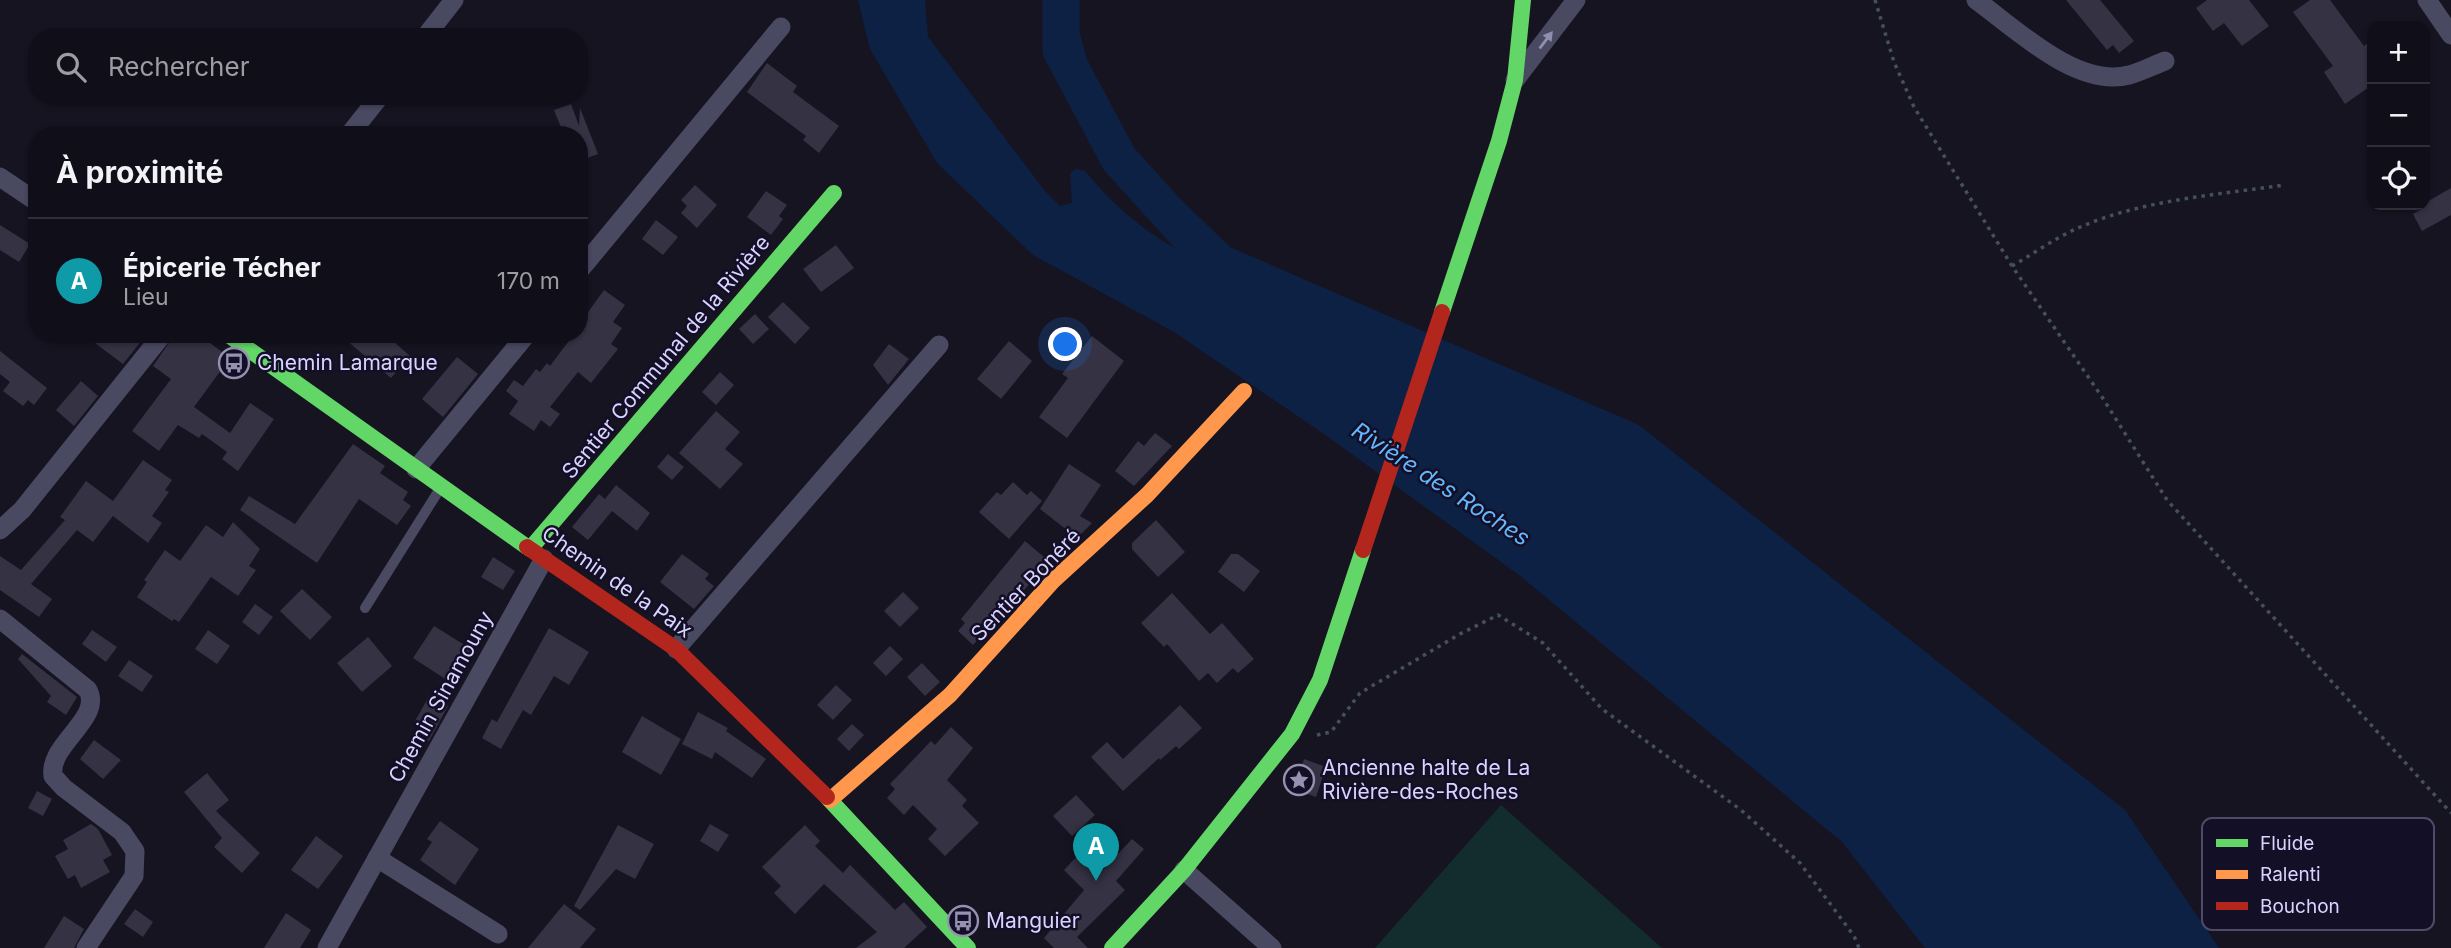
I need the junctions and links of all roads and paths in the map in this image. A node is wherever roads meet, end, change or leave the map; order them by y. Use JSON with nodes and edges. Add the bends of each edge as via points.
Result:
{"nodes":[{"id":1,"x":454,"y":0,"type":"edge"},
{"id":2,"x":1523,"y":0,"type":"edge"},
{"id":3,"x":1576,"y":0,"type":"edge"},
{"id":4,"x":1875,"y":0,"type":"edge"},
{"id":5,"x":1976,"y":0,"type":"edge"},
{"id":6,"x":2427,"y":0,"type":"edge"},
{"id":7,"x":781,"y":27,"type":"dead end"},
{"id":8,"x":432,"y":28,"type":"edge"},
{"id":9,"x":2451,"y":35,"type":"edge"},
{"id":10,"x":2165,"y":61,"type":"dead end"},
{"id":11,"x":1515,"y":80,"type":"junction"},
{"id":12,"x":373,"y":105,"type":"edge"},
{"id":13,"x":356,"y":126,"type":"edge"},
{"id":14,"x":0,"y":177,"type":"edge"},
{"id":15,"x":2284,"y":185,"type":"dead end"},
{"id":16,"x":834,"y":193,"type":"dead end"},
{"id":17,"x":28,"y":196,"type":"edge"},
{"id":18,"x":588,"y":260,"type":"edge"},
{"id":19,"x":2012,"y":266,"type":"junction"},
{"id":20,"x":156,"y":343,"type":"edge"},
{"id":21,"x":240,"y":343,"type":"edge"},
{"id":22,"x":520,"y":343,"type":"edge"},
{"id":23,"x":939,"y":345,"type":"dead end"},
{"id":24,"x":1244,"y":391,"type":"dead end"},
{"id":25,"x":416,"y":469,"type":"junction"},
{"id":26,"x":441,"y":487,"type":"junction"},
{"id":27,"x":0,"y":530,"type":"edge"},
{"id":28,"x":537,"y":554,"type":"junction"},
{"id":29,"x":365,"y":608,"type":"dead end"},
{"id":30,"x":0,"y":620,"type":"edge"},
{"id":31,"x":676,"y":649,"type":"junction"},
{"id":32,"x":1314,"y":732,"type":"dead end"},
{"id":33,"x":830,"y":800,"type":"junction"},
{"id":34,"x":2451,"y":813,"type":"edge"},
{"id":35,"x":377,"y":858,"type":"junction"},
{"id":36,"x":1184,"y":870,"type":"junction"},
{"id":37,"x":498,"y":934,"type":"dead end"},
{"id":38,"x":86,"y":948,"type":"edge"},
{"id":39,"x":327,"y":948,"type":"edge"},
{"id":40,"x":968,"y":948,"type":"edge"},
{"id":41,"x":1112,"y":948,"type":"edge"},
{"id":42,"x":1272,"y":948,"type":"edge"},
{"id":43,"x":1859,"y":948,"type":"edge"}],
"edges":[{"from":1,"to":8,"type":"street"},
{"from":2,"to":11,"type":"street"},
{"from":11,"to":3,"type":"street","one_way":true},
{"from":4,"to":19,"type":"path","via":[[1914,107]]},
{"from":5,"to":10,"type":"street","via":[[2081,72],[2127,76]]},
{"from":6,"to":9,"type":"street"},
{"from":7,"to":18,"type":"street"},
{"from":11,"to":36,"type":"street","via":[[1320,680],[1292,734]]},
{"from":12,"to":13,"type":"street"},
{"from":14,"to":17,"type":"street"},
{"from":15,"to":19,"type":"path","via":[[2110,216],[2077,228]]},
{"from":16,"to":28,"type":"street","name":"Sentier Communal de la Rivière"},
{"from":19,"to":34,"type":"path","via":[[2167,500]]},
{"from":20,"to":27,"type":"street","via":[[22,510]]},
{"from":21,"to":25,"type":"street","name":"Chemin de la Paix"},
{"from":22,"to":25,"type":"street"},
{"from":23,"to":31,"type":"street"},
{"from":24,"to":33,"type":"street","name":"Sentier Bonéré","via":[[1147,495],[1054,580],[950,695]]},
{"from":25,"to":26,"type":"street","name":"Chemin de la Paix"},
{"from":26,"to":28,"type":"street","name":"Chemin de la Paix"},
{"from":26,"to":29,"type":"lane"},
{"from":28,"to":31,"type":"street","name":"Chemin de la Paix"},
{"from":28,"to":35,"type":"street","name":"Chemin Sinamouny"},
{"from":30,"to":38,"type":"street","via":[[92,696],[90,708],[54,760],[53,776],[122,832],[135,851],[134,876]]},
{"from":31,"to":33,"type":"street","name":"Chemin de la Paix"},
{"from":32,"to":43,"type":"path","via":[[1319,736],[1331,733],[1360,694],[1498,615],[1543,643],[1602,709],[1741,810],[1800,863]]},
{"from":33,"to":40,"type":"street","name":"Chemin de la Paix"},
{"from":35,"to":37,"type":"street"},
{"from":35,"to":39,"type":"street","name":"Chemin Sinamouny"},
{"from":36,"to":41,"type":"street"},
{"from":36,"to":42,"type":"street"}]}
